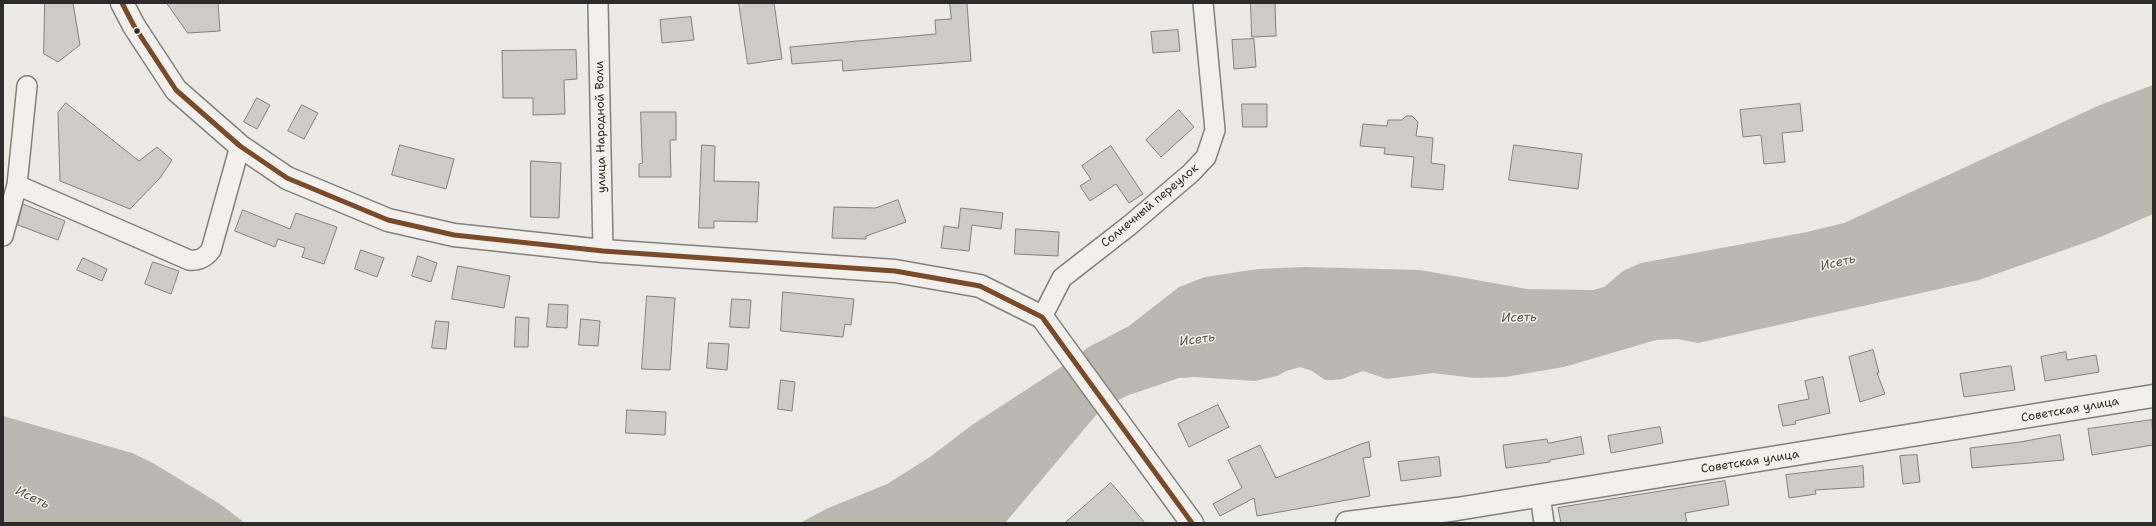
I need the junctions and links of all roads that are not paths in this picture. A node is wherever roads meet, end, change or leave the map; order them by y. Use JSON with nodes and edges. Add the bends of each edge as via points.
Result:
{"nodes":[{"id":1,"x":122,"y":3,"type":"edge"},
{"id":2,"x":598,"y":3,"type":"edge"},
{"id":3,"x":1203,"y":3,"type":"edge"},
{"id":4,"x":27,"y":86,"type":"dead end"},
{"id":5,"x":240,"y":146,"type":"junction"},
{"id":6,"x":17,"y":185,"type":"junction"},
{"id":7,"x":3,"y":236,"type":"edge"},
{"id":8,"x":603,"y":251,"type":"junction"},
{"id":9,"x":1048,"y":324,"type":"junction"},
{"id":10,"x":2153,"y":396,"type":"edge"},
{"id":11,"x":1540,"y":495,"type":"junction"},
{"id":12,"x":1192,"y":523,"type":"edge"},
{"id":13,"x":1347,"y":523,"type":"edge"},
{"id":14,"x":1544,"y":523,"type":"edge"}],
"edges":[{"from":1,"to":5,"type":"main road","via":[[138,33],[176,90]]},
{"from":2,"to":8,"type":"street","name":"улица Народной Воли"},
{"from":3,"to":9,"type":"street","name":"Солнечный переулок","via":[[1215,130],[1206,157],[1130,225],[1062,278]]},
{"from":4,"to":6,"type":"street"},
{"from":5,"to":6,"type":"street","via":[[211,250],[207,256],[197,260],[189,260]]},
{"from":5,"to":8,"type":"main road","via":[[287,178],[388,220],[454,235]]},
{"from":6,"to":7,"type":"street"},
{"from":8,"to":9,"type":"main road","via":[[895,271],[980,286]]},
{"from":9,"to":12,"type":"main road"},
{"from":10,"to":11,"type":"main road","name":"Советская улица"},
{"from":11,"to":13,"type":"main road","name":"Советская улица"},
{"from":11,"to":14,"type":"street"}]}
